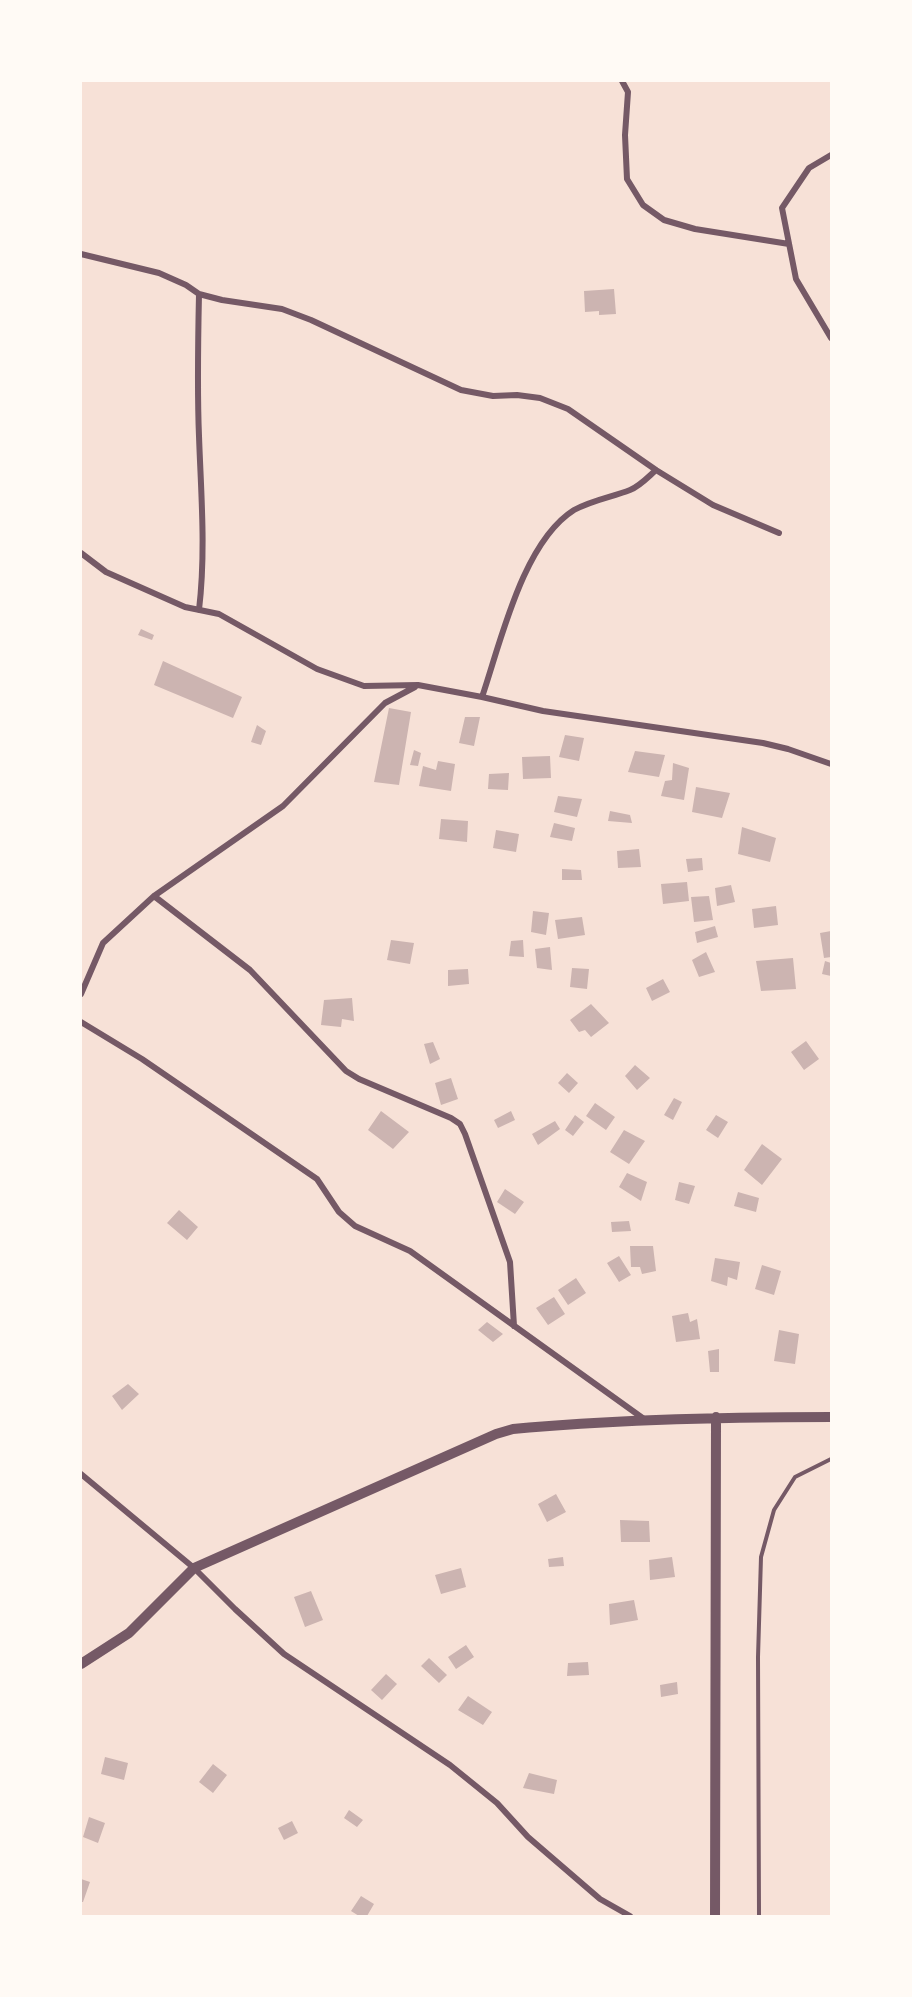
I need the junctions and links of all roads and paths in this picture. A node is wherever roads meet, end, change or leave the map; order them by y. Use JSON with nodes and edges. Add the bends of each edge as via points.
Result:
{"nodes":[{"id":1,"x":622,"y":81,"type":"edge"},
{"id":2,"x":831,"y":155,"type":"edge"},
{"id":3,"x":789,"y":244,"type":"junction"},
{"id":4,"x":81,"y":254,"type":"edge"},
{"id":5,"x":199,"y":294,"type":"junction"},
{"id":6,"x":831,"y":338,"type":"edge"},
{"id":7,"x":656,"y":470,"type":"junction"},
{"id":8,"x":779,"y":533,"type":"dead end"},
{"id":9,"x":81,"y":553,"type":"edge"},
{"id":10,"x":199,"y":610,"type":"junction"},
{"id":11,"x":418,"y":685,"type":"junction"},
{"id":12,"x":482,"y":697,"type":"junction"},
{"id":13,"x":831,"y":764,"type":"edge"},
{"id":14,"x":154,"y":896,"type":"junction"},
{"id":15,"x":81,"y":994,"type":"edge"},
{"id":16,"x":81,"y":1022,"type":"edge"},
{"id":17,"x":514,"y":1326,"type":"junction"},
{"id":18,"x":716,"y":1417,"type":"junction"},
{"id":19,"x":831,"y":1418,"type":"edge"},
{"id":20,"x":644,"y":1419,"type":"junction"},
{"id":21,"x":831,"y":1459,"type":"edge"},
{"id":22,"x":81,"y":1474,"type":"edge"},
{"id":23,"x":195,"y":1568,"type":"junction"},
{"id":24,"x":81,"y":1664,"type":"edge"},
{"id":25,"x":630,"y":1916,"type":"edge"},
{"id":26,"x":715,"y":1916,"type":"edge"},
{"id":27,"x":759,"y":1916,"type":"edge"}],
"edges":[{"from":1,"to":3,"type":"street","via":[[628,92],[627,179],[644,205],[664,220],[695,229]]},
{"from":2,"to":3,"type":"street","via":[[809,168],[782,208]]},
{"from":3,"to":6,"type":"street","via":[[796,279]]},
{"from":4,"to":5,"type":"street","via":[[159,273]]},
{"from":5,"to":7,"type":"street","via":[[282,309],[461,390],[540,398],[568,409]]},
{"from":5,"to":10,"type":"street","via":[[199,434],[204,526]]},
{"from":7,"to":8,"type":"street","via":[[713,505]]},
{"from":7,"to":12,"type":"street","via":[[633,489],[574,510],[552,529],[524,573]]},
{"from":9,"to":10,"type":"street","via":[[106,572]]},
{"from":10,"to":11,"type":"street","via":[[219,614],[317,669],[364,686]]},
{"from":11,"to":12,"type":"street"},
{"from":11,"to":14,"type":"street","via":[[385,703],[283,806]]},
{"from":12,"to":13,"type":"street","via":[[553,713],[769,744]]},
{"from":14,"to":15,"type":"street","via":[[103,943]]},
{"from":14,"to":17,"type":"street","via":[[250,970],[346,1071],[460,1124],[510,1262]]},
{"from":16,"to":17,"type":"street","via":[[317,1179],[339,1212],[355,1226],[410,1251]]},
{"from":17,"to":20,"type":"street"},
{"from":18,"to":19,"type":"street"},
{"from":18,"to":20,"type":"street"},
{"from":18,"to":26,"type":"street"},
{"from":20,"to":23,"type":"street","via":[[513,1429],[496,1434]]},
{"from":21,"to":27,"type":"lane","via":[[795,1477],[774,1510],[761,1557]]},
{"from":22,"to":23,"type":"street"},
{"from":23,"to":24,"type":"street","via":[[129,1633]]},
{"from":23,"to":25,"type":"street","via":[[284,1654],[450,1765],[600,1899]]}]}
